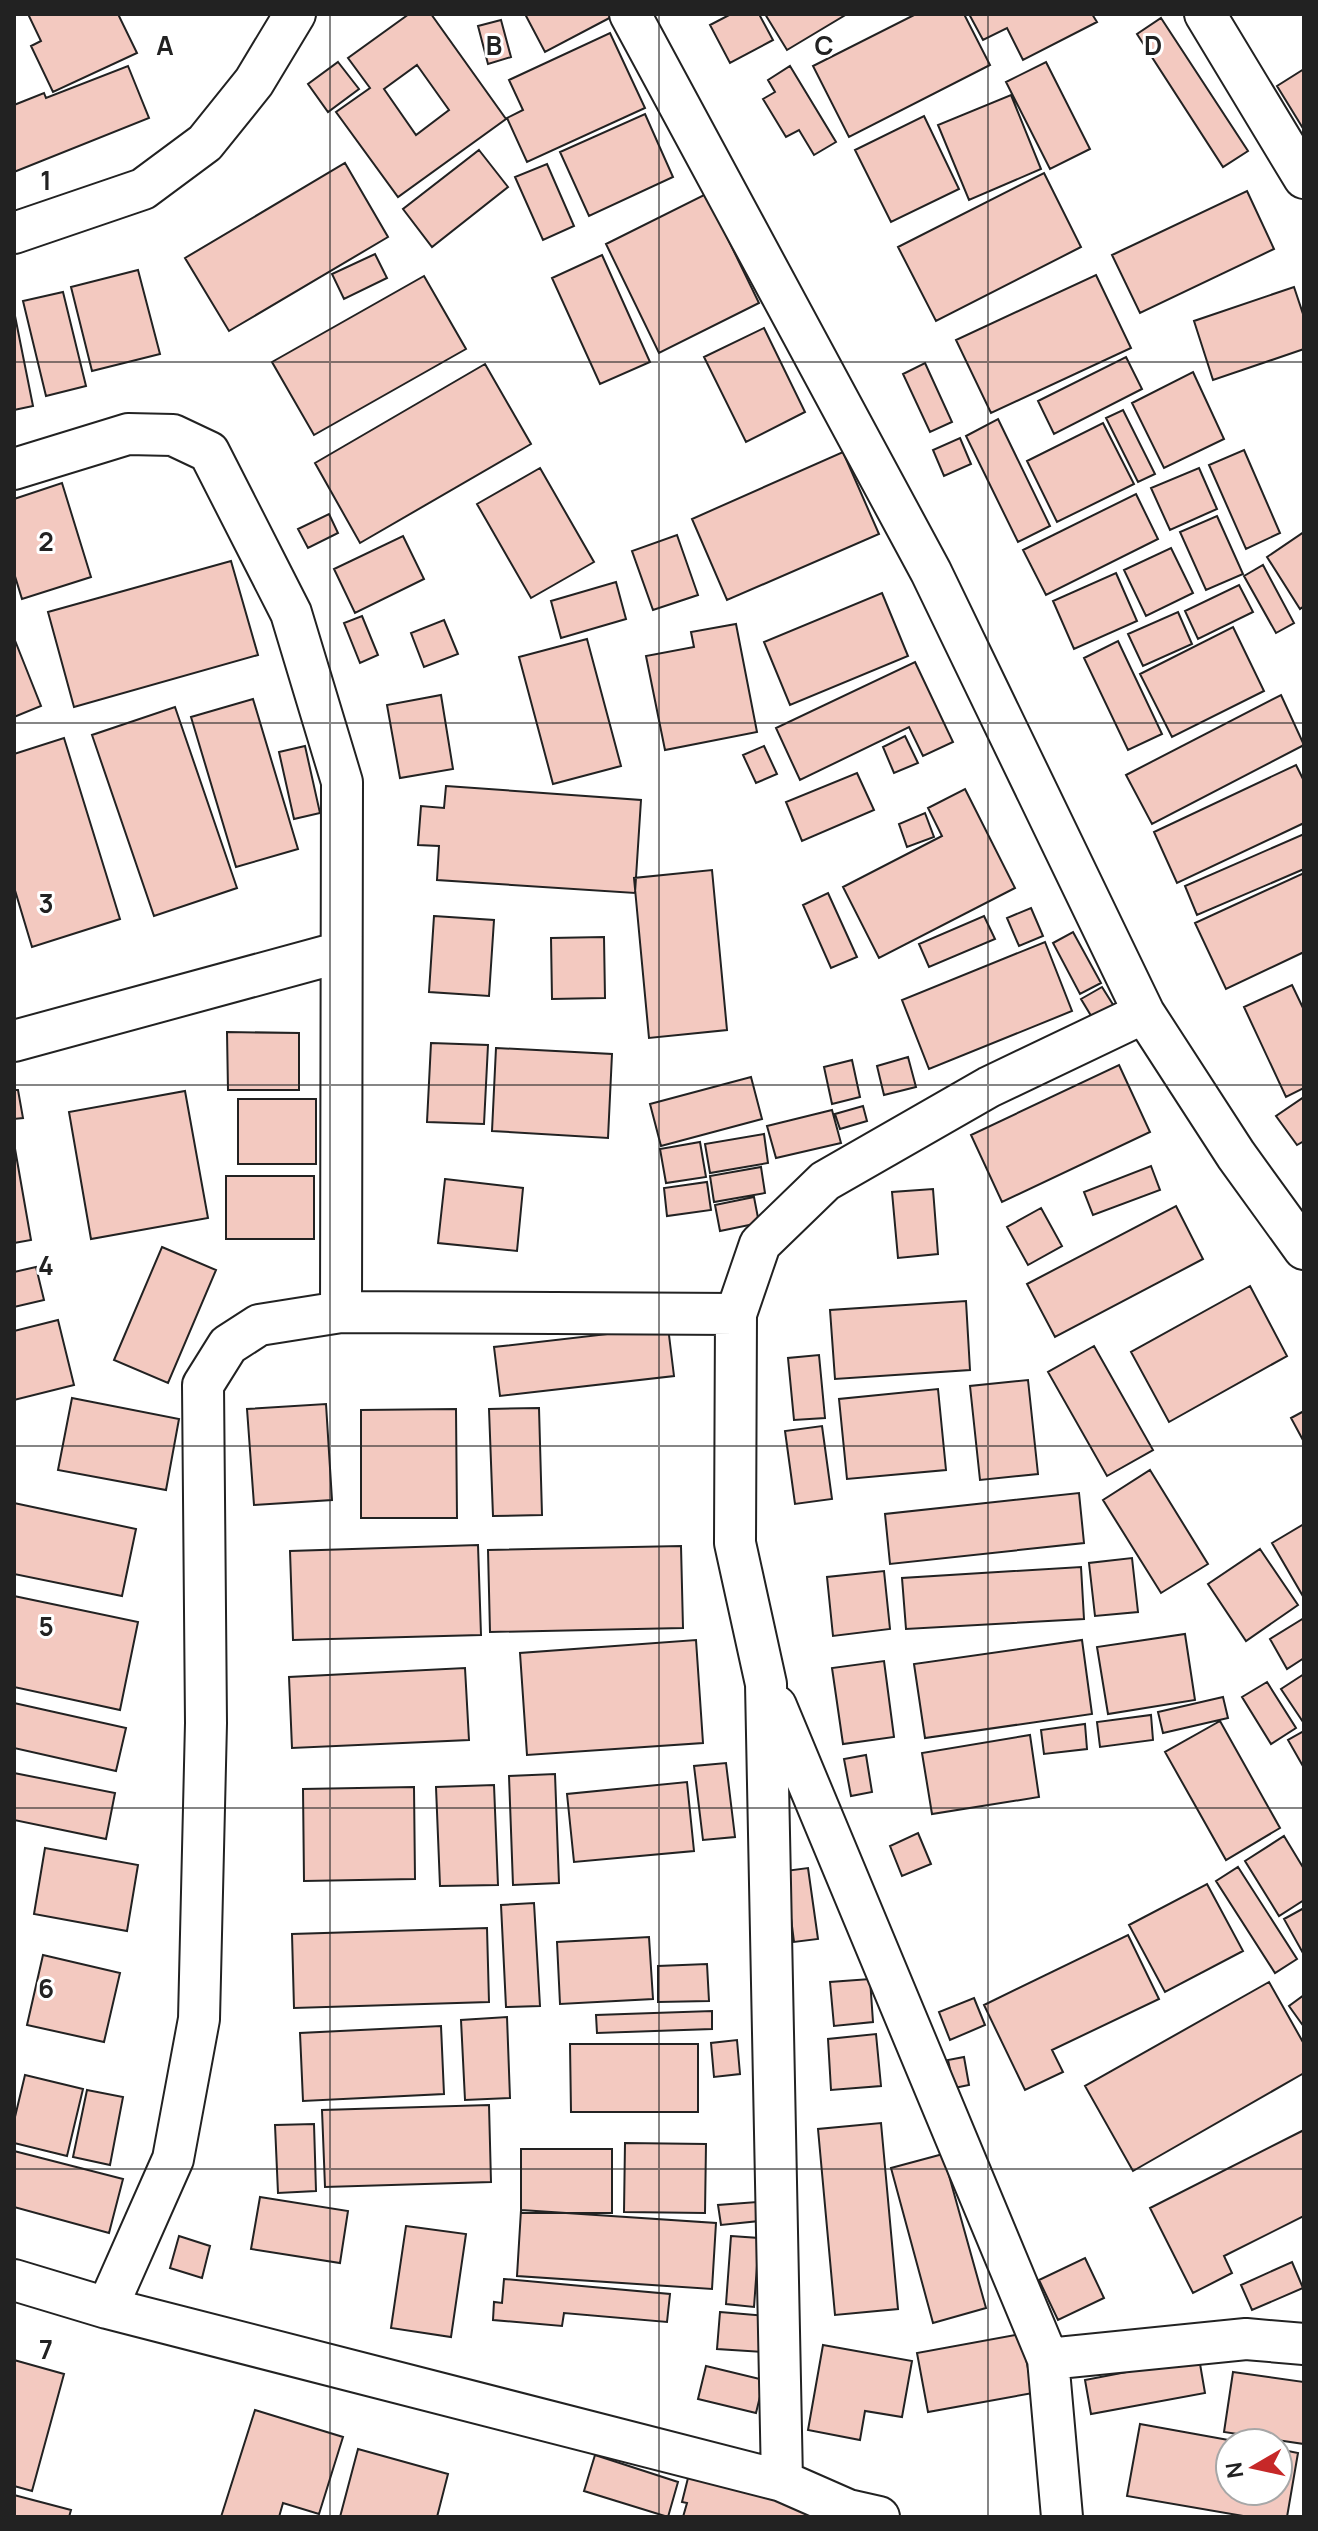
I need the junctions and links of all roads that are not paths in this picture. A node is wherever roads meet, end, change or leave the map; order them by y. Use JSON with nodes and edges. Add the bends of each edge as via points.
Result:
{"nodes":[{"id":1,"x":295,"y":14,"type":"edge"},
{"id":2,"x":630,"y":14,"type":"edge"},
{"id":3,"x":1205,"y":14,"type":"edge"},
{"id":4,"x":1304,"y":178,"type":"edge"},
{"id":5,"x":14,"y":233,"type":"edge"},
{"id":6,"x":14,"y":469,"type":"edge"},
{"id":7,"x":341,"y":952,"type":"junction"},
{"id":8,"x":1144,"y":1013,"type":"junction"},
{"id":9,"x":14,"y":1041,"type":"edge"},
{"id":10,"x":1304,"y":1249,"type":"edge"},
{"id":11,"x":341,"y":1312,"type":"junction"},
{"id":12,"x":736,"y":1314,"type":"junction"},
{"id":13,"x":766,"y":1684,"type":"junction"},
{"id":14,"x":14,"y":2280,"type":"edge"},
{"id":15,"x":107,"y":2308,"type":"junction"},
{"id":16,"x":1304,"y":2344,"type":"edge"},
{"id":17,"x":1048,"y":2359,"type":"junction"},
{"id":18,"x":782,"y":2481,"type":"junction"},
{"id":19,"x":859,"y":2515,"type":"edge"},
{"id":20,"x":1062,"y":2517,"type":"edge"}],
"edges":[{"from":1,"to":5,"type":"street","via":[[254,82],[205,143],[143,189]]},
{"from":2,"to":8,"type":"street","via":[[931,572]]},
{"from":3,"to":4,"type":"street"},
{"from":6,"to":7,"type":"street","via":[[128,434],[173,435],[209,452],[291,613],[342,782]]},
{"from":7,"to":9,"type":"street"},
{"from":7,"to":11,"type":"street"},
{"from":8,"to":10,"type":"street"},
{"from":8,"to":12,"type":"street","via":[[989,1087],[825,1181],[760,1244]]},
{"from":11,"to":12,"type":"street"},
{"from":11,"to":15,"type":"street","via":[[259,1325],[228,1345],[203,1385],[206,1723],[199,2019],[173,2159]]},
{"from":12,"to":13,"type":"street","via":[[735,1543]]},
{"from":13,"to":17,"type":"street"},
{"from":13,"to":18,"type":"street"},
{"from":14,"to":15,"type":"street"},
{"from":15,"to":18,"type":"street"},
{"from":16,"to":17,"type":"street","via":[[1246,2339]]},
{"from":17,"to":20,"type":"street"},
{"from":18,"to":19,"type":"street"}]}
